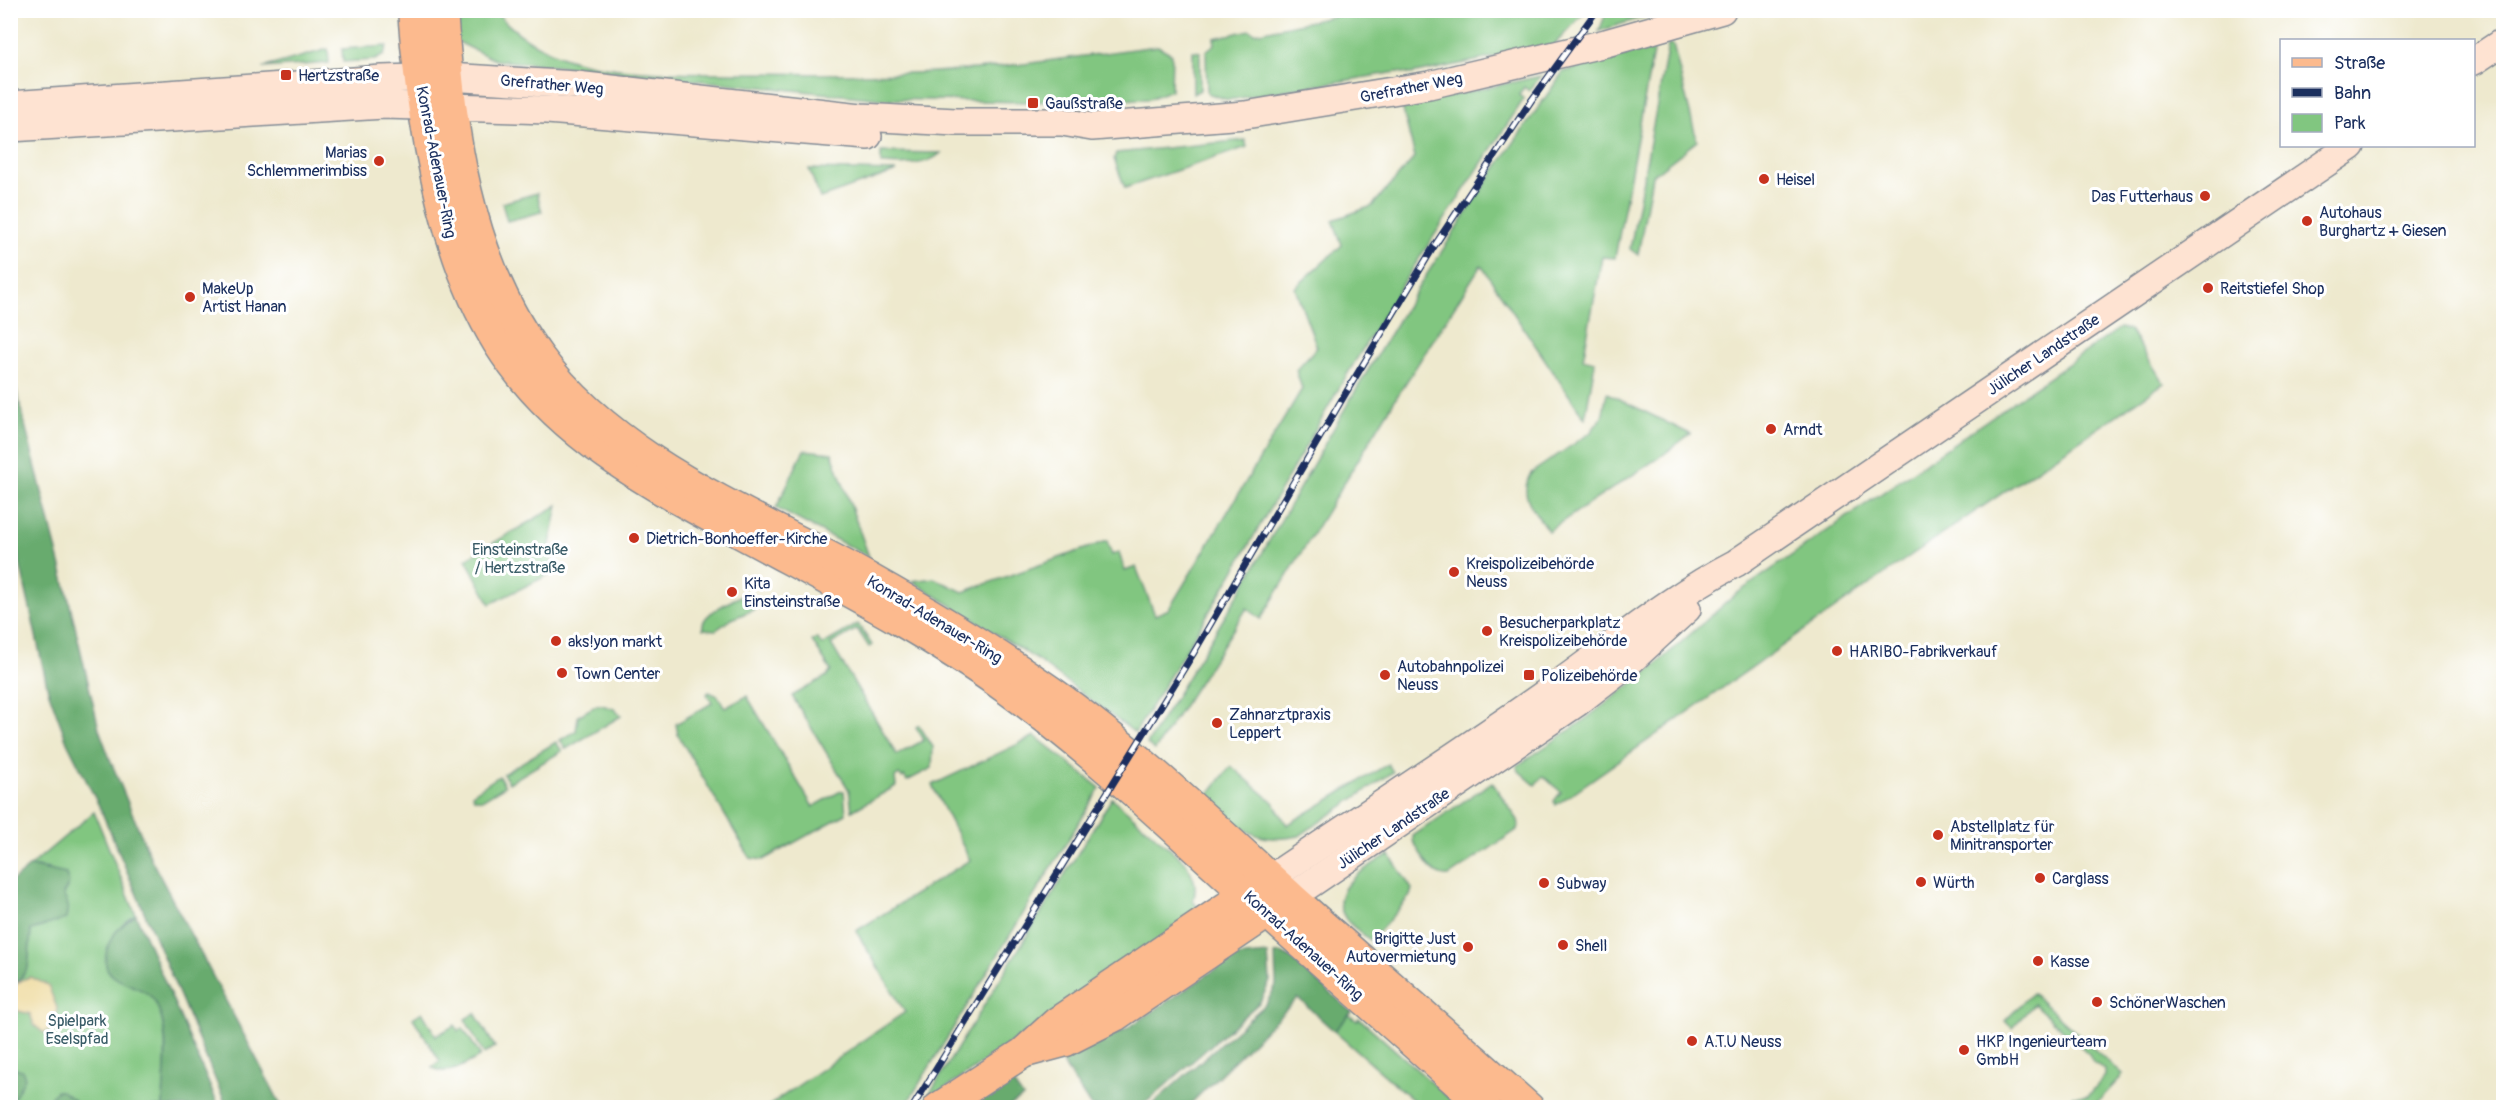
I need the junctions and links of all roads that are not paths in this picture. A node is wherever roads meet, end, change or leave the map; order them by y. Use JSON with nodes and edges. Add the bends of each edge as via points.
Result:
{"nodes":[{"id":1,"x":413,"y":10,"type":"edge"},
{"id":2,"x":442,"y":10,"type":"edge"},
{"id":3,"x":1722,"y":10,"type":"edge"},
{"id":4,"x":2504,"y":41,"type":"edge"},
{"id":5,"x":2475,"y":60,"type":"edge"},
{"id":6,"x":436,"y":92,"type":"junction"},
{"id":7,"x":10,"y":105,"type":"edge"},
{"id":8,"x":10,"y":128,"type":"edge"},
{"id":9,"x":2350,"y":147,"type":"edge"},
{"id":10,"x":1269,"y":895,"type":"junction"},
{"id":11,"x":938,"y":1107,"type":"edge"},
{"id":12,"x":1486,"y":1107,"type":"edge"},
{"id":13,"x":1529,"y":1107,"type":"edge"}],
"edges":[{"from":1,"to":6,"type":"main road","name":"Konrad-Adenauer-Ring"},
{"from":2,"to":6,"type":"main road","name":"Konrad-Adenauer-Ring"},
{"from":3,"to":6,"type":"main road","name":"Grefrather Weg","via":[[1606,43],[1429,85],[1197,121],[1092,127],[1062,122],[861,117],[576,85]]},
{"from":4,"to":5,"type":"main road"},
{"from":6,"to":7,"type":"main road","name":"Grefrather Weg"},
{"from":6,"to":8,"type":"main road","name":"Grefrather Weg","via":[[384,105]]},
{"from":6,"to":10,"type":"main road","name":"Konrad-Adenauer-Ring","via":[[497,286],[541,360],[602,423],[655,461],[919,606],[1058,696],[1145,766]]},
{"from":9,"to":10,"type":"main road","name":"Jülicher Landstraße","via":[[1736,563],[1720,582],[1614,675]]},
{"from":10,"to":11,"type":"main road","name":"Jülicher Landstraße","via":[[1115,1016],[1066,1041],[1023,1053]]},
{"from":10,"to":12,"type":"main road","name":"Konrad-Adenauer-Ring"},
{"from":10,"to":13,"type":"main road","name":"Konrad-Adenauer-Ring"}]}
